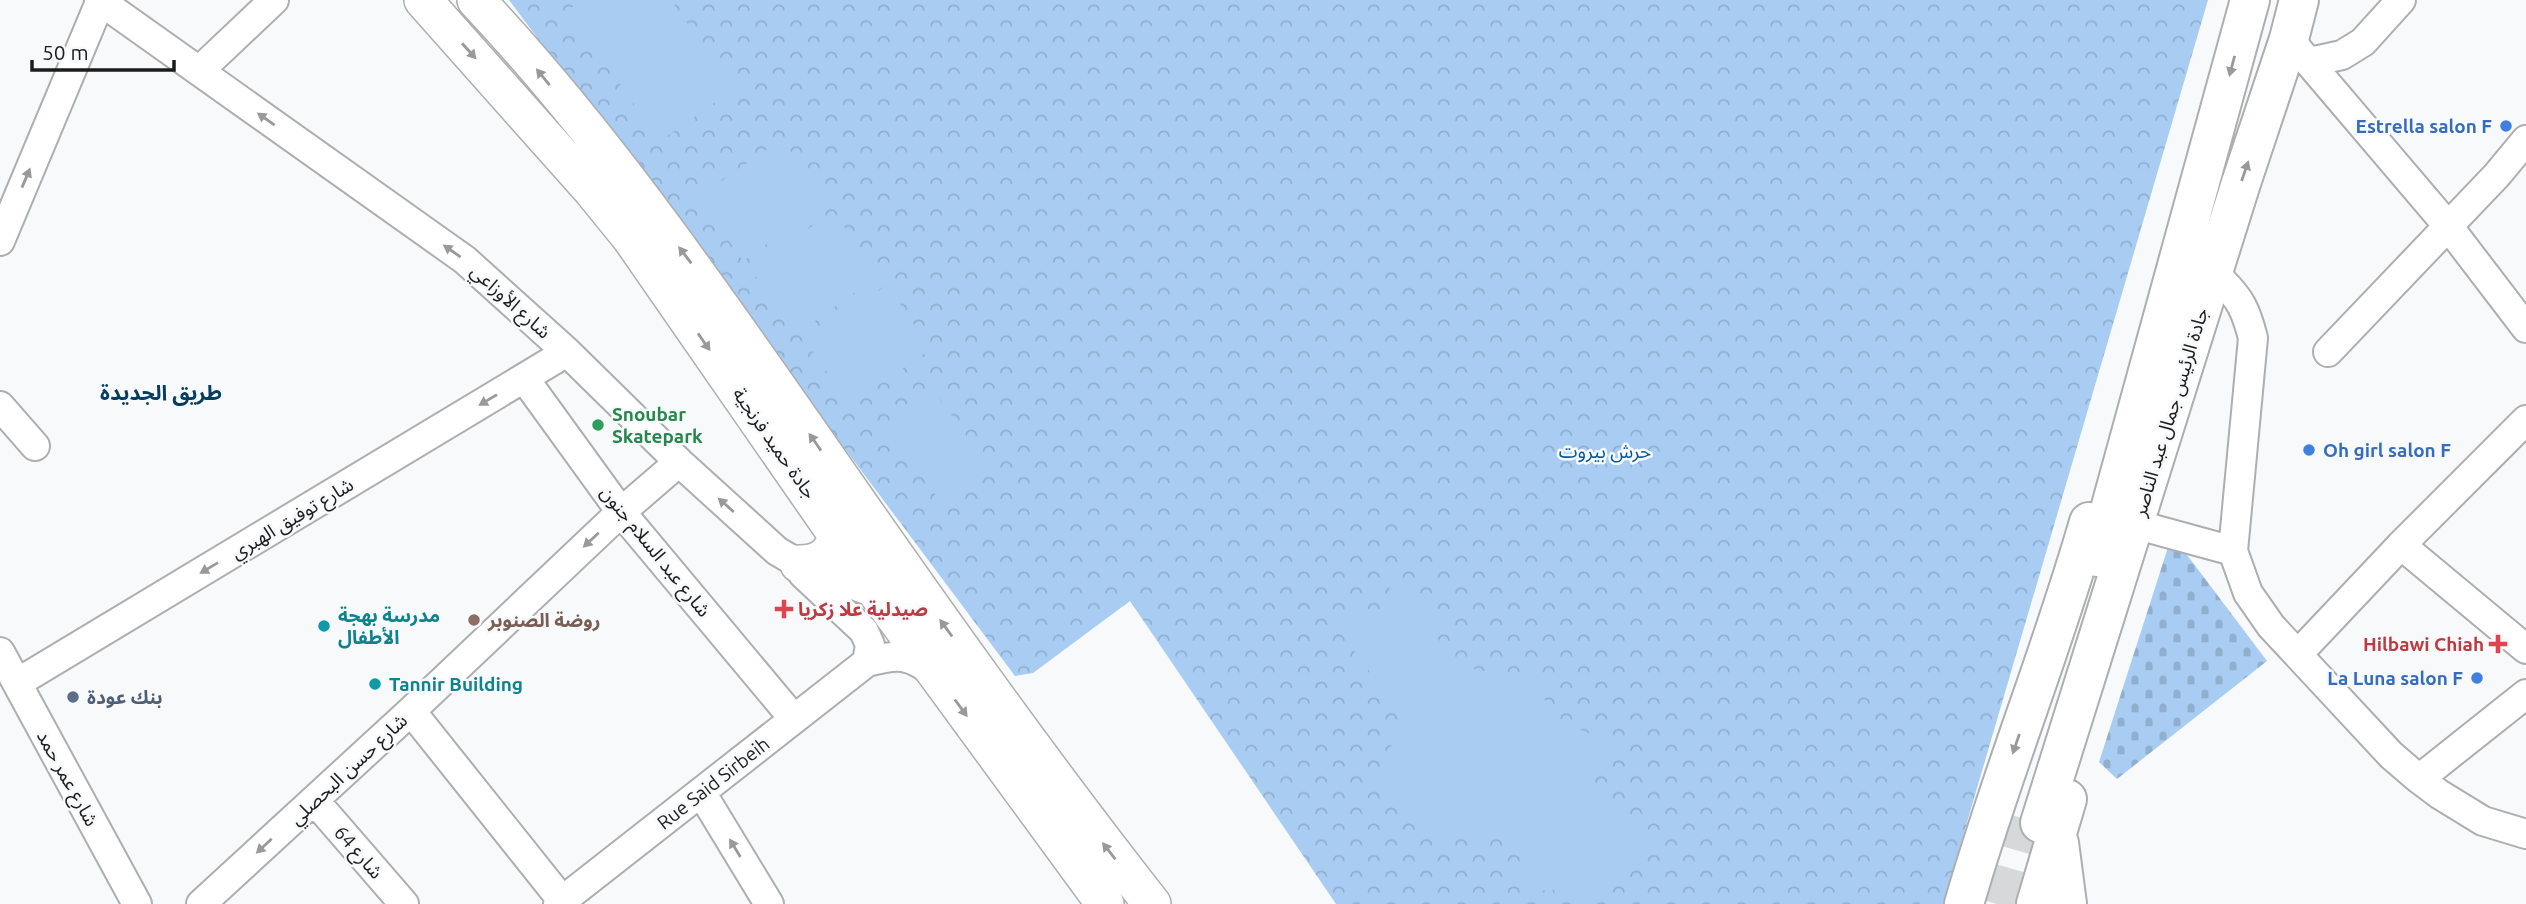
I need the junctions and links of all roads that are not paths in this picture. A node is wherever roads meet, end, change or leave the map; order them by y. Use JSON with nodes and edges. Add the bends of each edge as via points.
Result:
{"nodes":[{"id":1,"x":274,"y":0,"type":"edge"},
{"id":2,"x":423,"y":0,"type":"edge"},
{"id":3,"x":476,"y":0,"type":"edge"},
{"id":4,"x":2250,"y":0,"type":"edge"},
{"id":5,"x":2299,"y":0,"type":"edge"},
{"id":6,"x":2402,"y":0,"type":"edge"},
{"id":7,"x":99,"y":1,"type":"edge"},
{"id":8,"x":2299,"y":50,"type":"junction"},
{"id":9,"x":199,"y":71,"type":"junction"},
{"id":10,"x":2526,"y":140,"type":"edge"},
{"id":11,"x":2192,"y":215,"type":"junction"},
{"id":12,"x":2448,"y":226,"type":"junction"},
{"id":13,"x":2225,"y":236,"type":"junction"},
{"id":14,"x":0,"y":241,"type":"edge"},
{"id":15,"x":2220,"y":279,"type":"junction"},
{"id":16,"x":2526,"y":328,"type":"edge"},
{"id":17,"x":567,"y":352,"type":"junction"},
{"id":18,"x":2328,"y":352,"type":"dead end"},
{"id":19,"x":524,"y":378,"type":"junction"},
{"id":20,"x":0,"y":406,"type":"edge"},
{"id":21,"x":2526,"y":420,"type":"edge"},
{"id":22,"x":35,"y":446,"type":"dead end"},
{"id":23,"x":678,"y":462,"type":"junction"},
{"id":24,"x":621,"y":512,"type":"junction"},
{"id":25,"x":2149,"y":528,"type":"junction"},
{"id":26,"x":838,"y":534,"type":"junction"},
{"id":27,"x":2401,"y":545,"type":"junction"},
{"id":28,"x":2233,"y":551,"type":"junction"},
{"id":29,"x":788,"y":557,"type":"junction"},
{"id":30,"x":894,"y":586,"type":"junction"},
{"id":31,"x":2526,"y":649,"type":"edge"},
{"id":32,"x":0,"y":653,"type":"edge"},
{"id":33,"x":2298,"y":654,"type":"junction"},
{"id":34,"x":867,"y":662,"type":"junction"},
{"id":35,"x":938,"y":676,"type":"junction"},
{"id":36,"x":17,"y":683,"type":"junction"},
{"id":37,"x":2526,"y":694,"type":"edge"},
{"id":38,"x":411,"y":711,"type":"junction"},
{"id":39,"x":794,"y":719,"type":"junction"},
{"id":40,"x":2419,"y":779,"type":"junction"},
{"id":41,"x":701,"y":792,"type":"junction"},
{"id":42,"x":314,"y":800,"type":"junction"},
{"id":43,"x":2040,"y":824,"type":"junction"},
{"id":44,"x":2526,"y":834,"type":"edge"},
{"id":45,"x":1979,"y":852,"type":"junction"},
{"id":46,"x":758,"y":900,"type":"edge"},
{"id":47,"x":562,"y":903,"type":"edge"},
{"id":48,"x":137,"y":904,"type":"edge"},
{"id":49,"x":201,"y":904,"type":"edge"},
{"id":50,"x":404,"y":904,"type":"edge"},
{"id":51,"x":1105,"y":904,"type":"edge"},
{"id":52,"x":1152,"y":904,"type":"edge"},
{"id":53,"x":1964,"y":904,"type":"edge"},
{"id":54,"x":1981,"y":904,"type":"edge"},
{"id":55,"x":2036,"y":904,"type":"edge"},
{"id":56,"x":2067,"y":904,"type":"edge"}],
"edges":[{"from":1,"to":9,"type":"street"},
{"from":2,"to":26,"type":"main road","name":"جادة حميد فرنجية","one_way":true,"via":[[631,238]]},
{"from":30,"to":3,"type":"main road","name":"جادة حميد فرنجية","one_way":true,"via":[[689,260]]},
{"from":4,"to":11,"type":"highway","name":"جادة الرئيس جمال عبد الناصر","one_way":true},
{"from":5,"to":8,"type":"highway","name":"جادة الرئيس جمال عبد الناصر"},
{"from":6,"to":8,"type":"street","via":[[2363,42],[2342,55]]},
{"from":7,"to":9,"type":"street","name":"شارع الأوزاعي"},
{"from":14,"to":7,"type":"street","one_way":true},
{"from":8,"to":12,"type":"street"},
{"from":13,"to":8,"type":"highway","name":"جادة الرئيس جمال عبد الناصر","one_way":true},
{"from":17,"to":9,"type":"street","name":"شارع الأوزاعي","one_way":true,"via":[[465,260]]},
{"from":10,"to":12,"type":"street"},
{"from":11,"to":43,"type":"highway","name":"جادة الرئيس جمال عبد الناصر"},
{"from":11,"to":45,"type":"highway","one_way":true,"via":[[2152,303],[2065,603]]},
{"from":12,"to":16,"type":"street"},
{"from":12,"to":18,"type":"street"},
{"from":13,"to":15,"type":"highway"},
{"from":13,"to":43,"type":"highway","name":"جادة الرئيس جمال عبد الناصر"},
{"from":15,"to":25,"type":"highway","via":[[2202,360]]},
{"from":15,"to":28,"type":"street","via":[[2237,296],[2253,338]]},
{"from":17,"to":19,"type":"street","name":"شارع توفيق الهبري"},
{"from":17,"to":23,"type":"street","name":"شارع الأوزاعي"},
{"from":19,"to":24,"type":"street","name":"شارع عبد السلام جنون"},
{"from":19,"to":36,"type":"street","name":"شارع توفيق الهبري","one_way":true},
{"from":20,"to":22,"type":"street"},
{"from":21,"to":27,"type":"street"},
{"from":23,"to":24,"type":"street","name":"شارع حسن البحصلي"},
{"from":29,"to":23,"type":"street","name":"شارع الأوزاعي","one_way":true},
{"from":24,"to":38,"type":"street","name":"شارع حسن البحصلي","one_way":true},
{"from":24,"to":39,"type":"street","name":"شارع عبد السلام جنون"},
{"from":25,"to":28,"type":"street"},
{"from":25,"to":43,"type":"highway"},
{"from":26,"to":29,"type":"main road","via":[[828,555],[817,563]]},
{"from":26,"to":30,"type":"main road","name":"جادة حميد فرنجية"},
{"from":27,"to":31,"type":"street"},
{"from":27,"to":33,"type":"street"},
{"from":28,"to":33,"type":"street","via":[[2248,593]]},
{"from":29,"to":30,"type":"street","name":"شارع الأوزاعي","via":[[837,580]]},
{"from":29,"to":34,"type":"street","via":[[864,631],[870,645]]},
{"from":30,"to":35,"type":"main road","name":"جادة حميد فرنجية"},
{"from":52,"to":30,"type":"main road","name":"جادة حميد فرنجية","one_way":true},
{"from":32,"to":36,"type":"street","name":"شارع عمر حمد"},
{"from":33,"to":40,"type":"street"},
{"from":34,"to":35,"type":"street","via":[[890,655],[909,658]]},
{"from":34,"to":39,"type":"street","name":"Rue Said Sirbeih"},
{"from":35,"to":51,"type":"main road","name":"جادة حميد فرنجية","one_way":true},
{"from":36,"to":48,"type":"street","name":"شارع عمر حمد"},
{"from":37,"to":40,"type":"street"},
{"from":38,"to":42,"type":"street","name":"شارع حسن البحصلي"},
{"from":38,"to":47,"type":"street"},
{"from":39,"to":41,"type":"street","name":"Rue Said Sirbeih"},
{"from":40,"to":44,"type":"street","via":[[2483,821]]},
{"from":46,"to":41,"type":"street","one_way":true},
{"from":41,"to":47,"type":"street","name":"Rue Said Sirbeih"},
{"from":42,"to":49,"type":"street","name":"شارع حسن البحصلي","one_way":true},
{"from":42,"to":50,"type":"street","name":"شارع 64"},
{"from":43,"to":55,"type":"highway"},
{"from":43,"to":56,"type":"highway"},
{"from":45,"to":53,"type":"highway"},
{"from":45,"to":54,"type":"highway"}]}
